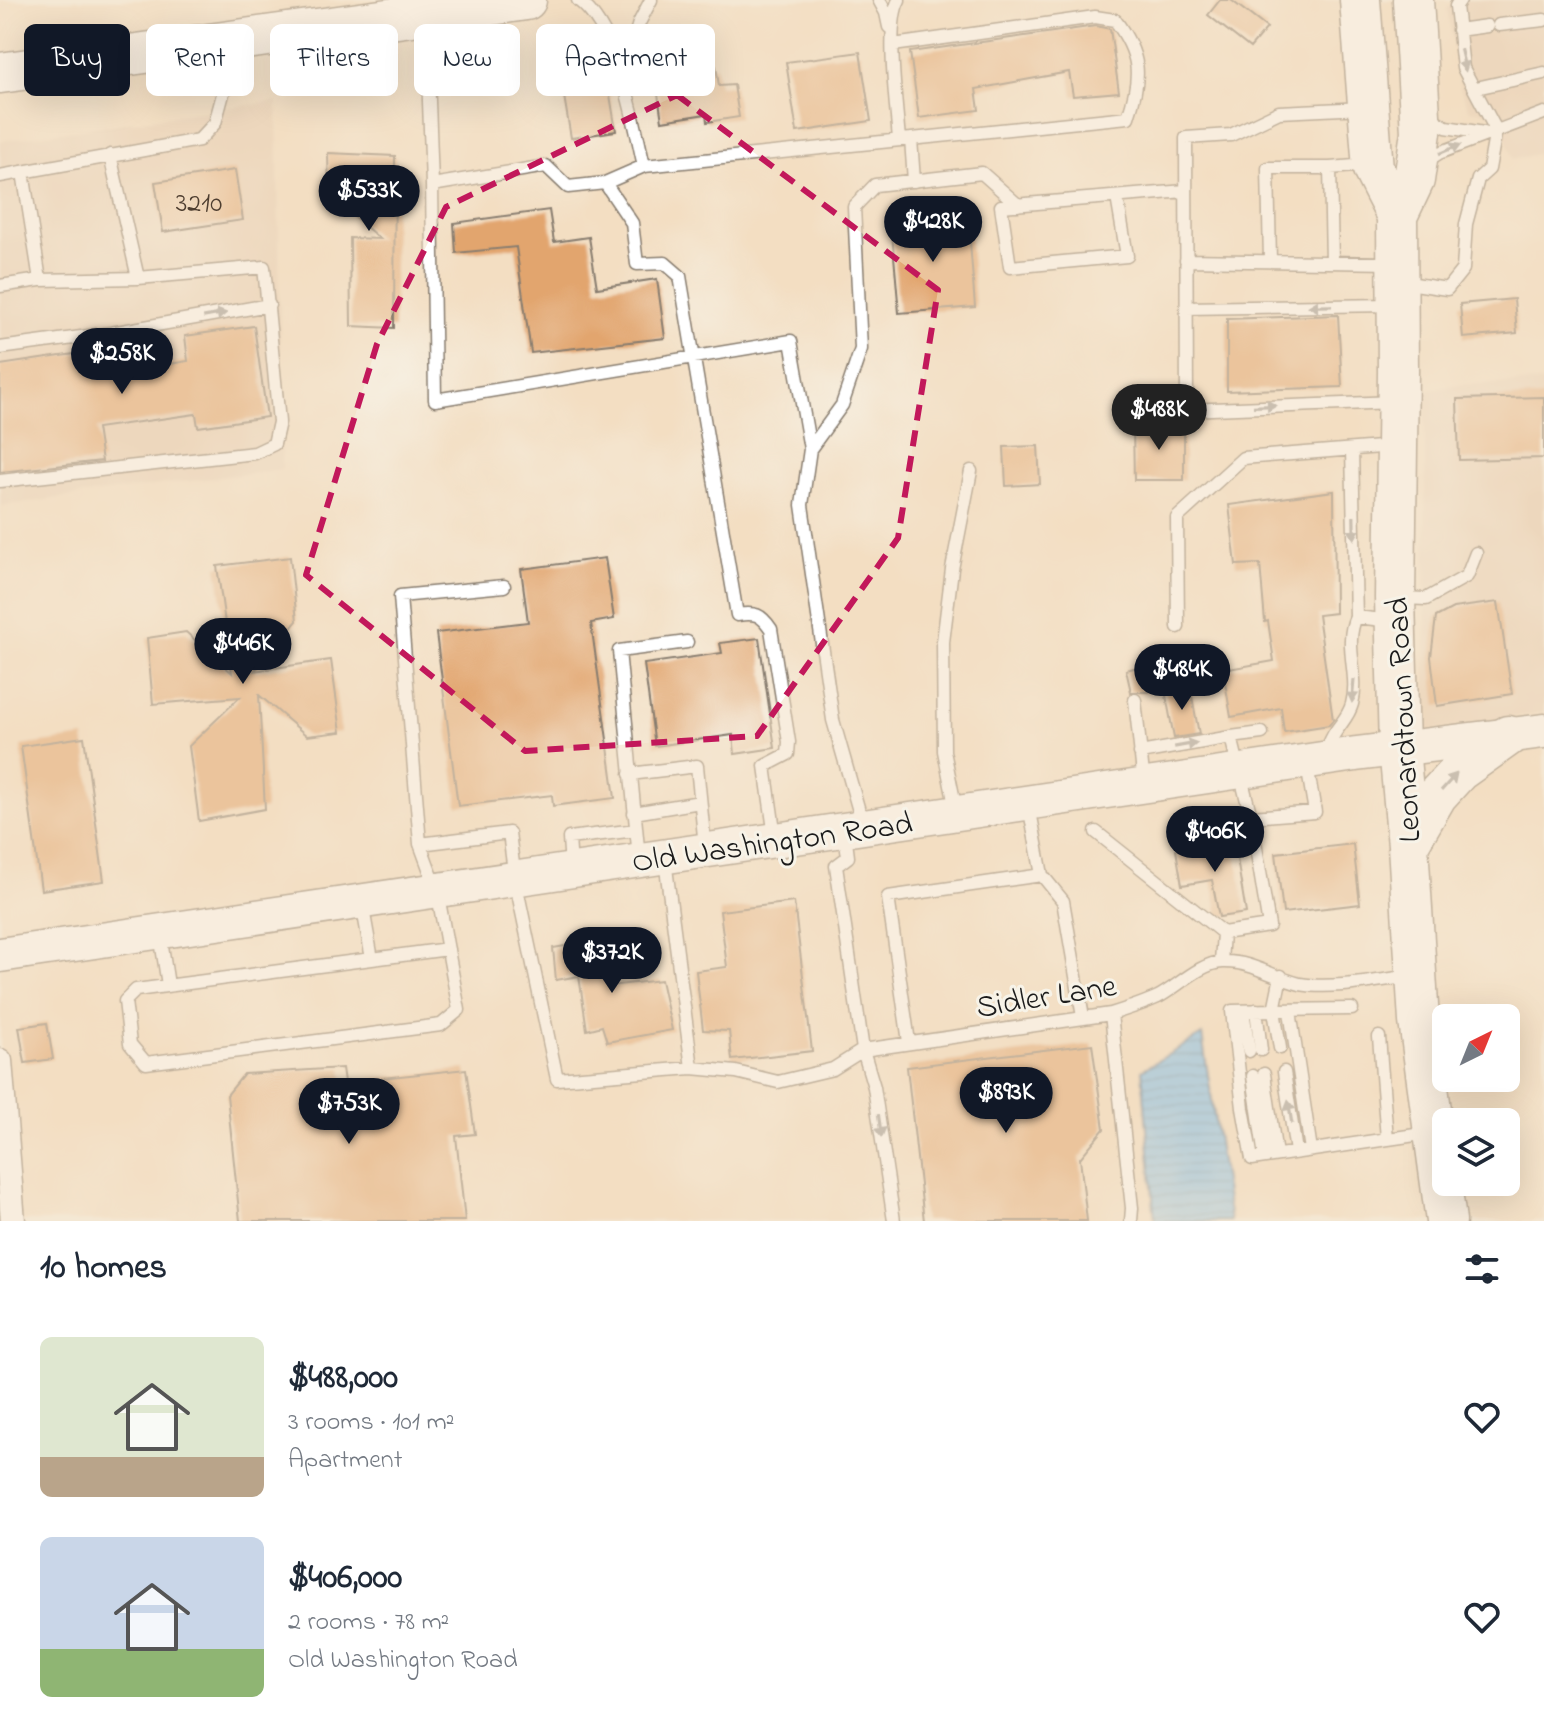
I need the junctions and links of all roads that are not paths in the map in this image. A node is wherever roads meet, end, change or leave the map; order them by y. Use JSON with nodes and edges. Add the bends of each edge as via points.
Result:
{"nodes":[{"id":1,"x":526,"y":0,"type":"edge"},
{"id":2,"x":578,"y":0,"type":"edge"},
{"id":3,"x":651,"y":0,"type":"edge"},
{"id":4,"x":879,"y":0,"type":"edge"},
{"id":5,"x":899,"y":0,"type":"edge"},
{"id":6,"x":1357,"y":0,"type":"edge"},
{"id":7,"x":1413,"y":0,"type":"edge"},
{"id":8,"x":1419,"y":0,"type":"edge"},
{"id":9,"x":1460,"y":0,"type":"edge"},
{"id":10,"x":426,"y":14,"type":"junction"},
{"id":11,"x":1544,"y":20,"type":"edge"},
{"id":12,"x":597,"y":24,"type":"edge"},
{"id":13,"x":639,"y":24,"type":"edge"},
{"id":14,"x":1458,"y":30,"type":"junction"},
{"id":15,"x":254,"y":38,"type":"edge"},
{"id":16,"x":893,"y":45,"type":"junction"},
{"id":17,"x":1415,"y":45,"type":"junction"},
{"id":18,"x":146,"y":54,"type":"edge"},
{"id":19,"x":0,"y":73,"type":"edge"},
{"id":20,"x":1544,"y":73,"type":"edge"},
{"id":21,"x":1476,"y":88,"type":"junction"},
{"id":22,"x":222,"y":96,"type":"edge"},
{"id":23,"x":628,"y":96,"type":"edge"},
{"id":24,"x":1367,"y":108,"type":"junction"},
{"id":25,"x":1420,"y":110,"type":"junction"},
{"id":26,"x":1544,"y":113,"type":"edge"},
{"id":27,"x":1492,"y":132,"type":"junction"},
{"id":28,"x":905,"y":139,"type":"junction"},
{"id":29,"x":110,"y":155,"type":"junction"},
{"id":30,"x":1373,"y":165,"type":"junction"},
{"id":31,"x":644,"y":166,"type":"junction"},
{"id":32,"x":1330,"y":168,"type":"junction"},
{"id":33,"x":1415,"y":169,"type":"junction"},
{"id":34,"x":23,"y":172,"type":"junction"},
{"id":35,"x":0,"y":176,"type":"edge"},
{"id":36,"x":914,"y":181,"type":"junction"},
{"id":37,"x":605,"y":183,"type":"junction"},
{"id":38,"x":432,"y":185,"type":"junction"},
{"id":39,"x":1185,"y":191,"type":"junction"},
{"id":40,"x":1117,"y":197,"type":"junction"},
{"id":41,"x":1018,"y":205,"type":"junction"},
{"id":42,"x":1397,"y":216,"type":"junction"},
{"id":43,"x":1186,"y":260,"type":"junction"},
{"id":44,"x":1270,"y":261,"type":"junction"},
{"id":45,"x":1332,"y":262,"type":"junction"},
{"id":46,"x":138,"y":278,"type":"junction"},
{"id":47,"x":40,"y":280,"type":"junction"},
{"id":48,"x":1398,"y":283,"type":"junction"},
{"id":49,"x":0,"y":286,"type":"edge"},
{"id":50,"x":269,"y":305,"type":"junction"},
{"id":51,"x":1186,"y":308,"type":"junction"},
{"id":52,"x":0,"y":348,"type":"edge"},
{"id":53,"x":693,"y":356,"type":"junction"},
{"id":54,"x":1397,"y":402,"type":"junction"},
{"id":55,"x":1396,"y":446,"type":"junction"},
{"id":56,"x":810,"y":449,"type":"junction"},
{"id":57,"x":1352,"y":450,"type":"junction"},
{"id":58,"x":971,"y":471,"type":"dead end"},
{"id":59,"x":0,"y":481,"type":"edge"},
{"id":60,"x":1476,"y":553,"type":"dead end"},
{"id":61,"x":504,"y":586,"type":"dead end"},
{"id":62,"x":1395,"y":610,"type":"junction"},
{"id":63,"x":1356,"y":617,"type":"junction"},
{"id":64,"x":1178,"y":627,"type":"dead end"},
{"id":65,"x":687,"y":642,"type":"dead end"},
{"id":66,"x":1135,"y":700,"type":"dead end"},
{"id":67,"x":1262,"y":733,"type":"dead end"},
{"id":68,"x":1526,"y":733,"type":"edge"},
{"id":69,"x":1231,"y":737,"type":"junction"},
{"id":70,"x":1399,"y":748,"type":"junction"},
{"id":71,"x":1314,"y":760,"type":"junction"},
{"id":72,"x":1142,"y":770,"type":"junction"},
{"id":73,"x":1240,"y":772,"type":"junction"},
{"id":74,"x":630,"y":774,"type":"junction"},
{"id":75,"x":700,"y":802,"type":"junction"},
{"id":76,"x":1029,"y":803,"type":"junction"},
{"id":77,"x":634,"y":813,"type":"junction"},
{"id":78,"x":956,"y":813,"type":"junction"},
{"id":79,"x":1251,"y":817,"type":"junction"},
{"id":80,"x":854,"y":829,"type":"junction"},
{"id":81,"x":1096,"y":832,"type":"dead end"},
{"id":82,"x":775,"y":840,"type":"junction"},
{"id":83,"x":420,"y":844,"type":"junction"},
{"id":84,"x":1408,"y":845,"type":"junction"},
{"id":85,"x":646,"y":849,"type":"junction"},
{"id":86,"x":706,"y":851,"type":"junction"},
{"id":87,"x":1042,"y":875,"type":"junction"},
{"id":88,"x":515,"y":879,"type":"junction"},
{"id":89,"x":437,"y":890,"type":"junction"},
{"id":90,"x":361,"y":901,"type":"junction"},
{"id":91,"x":159,"y":931,"type":"junction"},
{"id":92,"x":1223,"y":933,"type":"junction"},
{"id":93,"x":448,"y":949,"type":"junction"},
{"id":94,"x":0,"y":955,"type":"edge"},
{"id":95,"x":372,"y":959,"type":"junction"},
{"id":96,"x":1221,"y":962,"type":"junction"},
{"id":97,"x":1281,"y":976,"type":"junction"},
{"id":98,"x":1415,"y":976,"type":"junction"},
{"id":99,"x":168,"y":985,"type":"junction"},
{"id":100,"x":1352,"y":1009,"type":"dead end"},
{"id":101,"x":1250,"y":1010,"type":"junction"},
{"id":102,"x":1274,"y":1010,"type":"junction"},
{"id":103,"x":1290,"y":1011,"type":"junction"},
{"id":104,"x":1111,"y":1014,"type":"junction"},
{"id":105,"x":1083,"y":1017,"type":"junction"},
{"id":106,"x":1379,"y":1037,"type":"dead end"},
{"id":107,"x":909,"y":1042,"type":"junction"},
{"id":108,"x":1280,"y":1048,"type":"dead end"},
{"id":109,"x":863,"y":1050,"type":"junction"},
{"id":110,"x":1255,"y":1050,"type":"dead end"},
{"id":111,"x":0,"y":1061,"type":"edge"},
{"id":112,"x":692,"y":1068,"type":"junction"},
{"id":113,"x":1284,"y":1072,"type":"dead end"},
{"id":114,"x":1259,"y":1075,"type":"dead end"},
{"id":115,"x":1432,"y":1123,"type":"edge"},
{"id":116,"x":1432,"y":1132,"type":"edge"},
{"id":117,"x":1387,"y":1139,"type":"junction"},
{"id":118,"x":1311,"y":1150,"type":"junction"},
{"id":119,"x":1296,"y":1152,"type":"junction"},
{"id":120,"x":1270,"y":1156,"type":"junction"},
{"id":121,"x":1442,"y":1196,"type":"edge"},
{"id":122,"x":13,"y":1221,"type":"edge"},
{"id":123,"x":894,"y":1221,"type":"edge"},
{"id":124,"x":1131,"y":1221,"type":"edge"},
{"id":125,"x":1446,"y":1221,"type":"edge"}],
"edges":[{"from":1,"to":10,"type":"highway"},
{"from":2,"to":12,"type":"lane"},
{"from":3,"to":13,"type":"lane"},
{"from":4,"to":16,"type":"lane"},
{"from":5,"to":16,"type":"lane"},
{"from":6,"to":24,"type":"highway","name":"Leonardtown Road"},
{"from":7,"to":17,"type":"highway","name":"Leonardtown Road"},
{"from":8,"to":17,"type":"highway"},
{"from":9,"to":14,"type":"lane"},
{"from":10,"to":15,"type":"highway"},
{"from":10,"to":38,"type":"lane"},
{"from":11,"to":14,"type":"lane"},
{"from":14,"to":21,"type":"lane","one_way":true,"via":[[1463,68]]},
{"from":16,"to":28,"type":"lane"},
{"from":16,"to":28,"type":"lane","via":[[1095,17],[1115,20],[1133,44],[1139,87],[1128,117]]},
{"from":17,"to":25,"type":"highway","name":"Leonardtown Road"},
{"from":18,"to":19,"type":"highway"},
{"from":20,"to":21,"type":"lane"},
{"from":21,"to":27,"type":"lane"},
{"from":22,"to":29,"type":"lane","via":[[215,123],[199,140]]},
{"from":23,"to":31,"type":"lane"},
{"from":24,"to":30,"type":"highway","name":"Leonardtown Road"},
{"from":24,"to":39,"type":"lane","via":[[1279,112],[1231,135],[1186,138]]},
{"from":25,"to":27,"type":"lane","via":[[1446,127]]},
{"from":25,"to":33,"type":"highway","name":"Leonardtown Road"},
{"from":26,"to":27,"type":"lane"},
{"from":33,"to":27,"type":"lane","one_way":true,"via":[[1439,153]]},
{"from":27,"to":48,"type":"lane","via":[[1489,169],[1478,179],[1466,224],[1463,269],[1447,289]]},
{"from":28,"to":31,"type":"lane"},
{"from":28,"to":36,"type":"lane"},
{"from":29,"to":34,"type":"lane"},
{"from":29,"to":46,"type":"lane"},
{"from":30,"to":32,"type":"lane"},
{"from":30,"to":42,"type":"highway","name":"Leonardtown Road"},
{"from":31,"to":37,"type":"lane"},
{"from":32,"to":44,"type":"lane","via":[[1268,168]]},
{"from":32,"to":45,"type":"lane"},
{"from":33,"to":42,"type":"highway","name":"Leonardtown Road"},
{"from":34,"to":35,"type":"lane"},
{"from":34,"to":47,"type":"lane"},
{"from":36,"to":41,"type":"lane","via":[[982,173]]},
{"from":36,"to":56,"type":"lane","via":[[875,185],[854,207],[861,349],[842,405]]},
{"from":37,"to":38,"type":"lane","via":[[568,187],[546,166]]},
{"from":37,"to":53,"type":"lane","via":[[632,223],[637,264],[665,263],[680,276]]},
{"from":38,"to":53,"type":"lane","via":[[435,400]]},
{"from":39,"to":40,"type":"lane"},
{"from":39,"to":43,"type":"lane"},
{"from":40,"to":41,"type":"lane"},
{"from":40,"to":41,"type":"lane","via":[[1127,256],[1010,267],[1001,206]]},
{"from":42,"to":48,"type":"highway","name":"Leonardtown Road"},
{"from":43,"to":44,"type":"lane"},
{"from":43,"to":51,"type":"lane"},
{"from":44,"to":45,"type":"lane"},
{"from":45,"to":48,"type":"lane"},
{"from":46,"to":47,"type":"lane"},
{"from":46,"to":50,"type":"lane","via":[[264,267]]},
{"from":47,"to":49,"type":"lane"},
{"from":48,"to":51,"type":"lane","one_way":true},
{"from":48,"to":54,"type":"highway","name":"Leonardtown Road"},
{"from":52,"to":50,"type":"lane","one_way":true},
{"from":50,"to":59,"type":"lane","via":[[279,422],[274,444],[255,453]]},
{"from":51,"to":54,"type":"lane","one_way":true,"via":[[1187,410]]},
{"from":53,"to":56,"type":"lane","via":[[791,341]]},
{"from":53,"to":82,"type":"lane","via":[[737,615],[762,616],[771,629],[789,742],[788,754],[765,766]]},
{"from":54,"to":55,"type":"highway","name":"Leonardtown Road"},
{"from":55,"to":57,"type":"lane"},
{"from":55,"to":62,"type":"highway","name":"Leonardtown Road"},
{"from":56,"to":80,"type":"lane","via":[[802,505]]},
{"from":57,"to":63,"type":"lane","one_way":true},
{"from":57,"to":64,"type":"lane","via":[[1243,458],[1177,518]]},
{"from":58,"to":78,"type":"lane","via":[[943,642],[944,751]]},
{"from":60,"to":62,"type":"lane","via":[[1467,576]]},
{"from":61,"to":83,"type":"lane","via":[[400,596]]},
{"from":62,"to":63,"type":"lane"},
{"from":62,"to":70,"type":"highway","name":"Leonardtown Road"},
{"from":63,"to":71,"type":"lane","one_way":true,"via":[[1349,632],[1353,702]]},
{"from":65,"to":74,"type":"lane","via":[[619,651]]},
{"from":66,"to":72,"type":"lane"},
{"from":67,"to":69,"type":"lane"},
{"from":68,"to":70,"type":"main road","name":"Old Washington Road"},
{"from":84,"to":68,"type":"highway","one_way":true,"via":[[1437,795],[1459,771]]},
{"from":72,"to":69,"type":"lane","one_way":true},
{"from":69,"to":73,"type":"lane"},
{"from":70,"to":71,"type":"main road","name":"Old Washington Road"},
{"from":70,"to":84,"type":"highway","name":"Leonardtown Road"},
{"from":71,"to":73,"type":"main road","name":"Old Washington Road"},
{"from":71,"to":79,"type":"lane","via":[[1315,812]]},
{"from":72,"to":73,"type":"main road","name":"Old Washington Road"},
{"from":72,"to":76,"type":"main road","name":"Old Washington Road"},
{"from":73,"to":79,"type":"lane"},
{"from":74,"to":75,"type":"lane","via":[[697,766]]},
{"from":74,"to":77,"type":"lane"},
{"from":75,"to":77,"type":"lane"},
{"from":75,"to":86,"type":"lane"},
{"from":76,"to":78,"type":"main road","name":"Old Washington Road"},
{"from":76,"to":87,"type":"lane"},
{"from":77,"to":85,"type":"lane"},
{"from":78,"to":80,"type":"main road","name":"Old Washington Road"},
{"from":79,"to":92,"type":"lane","via":[[1269,926]]},
{"from":80,"to":82,"type":"main road","name":"Old Washington Road"},
{"from":80,"to":109,"type":"lane","via":[[848,857],[836,866]]},
{"from":81,"to":92,"type":"lane"},
{"from":82,"to":86,"type":"main road","name":"Old Washington Road"},
{"from":83,"to":88,"type":"lane","via":[[509,833]]},
{"from":83,"to":89,"type":"lane"},
{"from":84,"to":98,"type":"highway","name":"Leonardtown Road"},
{"from":85,"to":86,"type":"main road","name":"Old Washington Road"},
{"from":85,"to":88,"type":"main road","name":"Old Washington Road"},
{"from":85,"to":112,"type":"lane"},
{"from":87,"to":105,"type":"lane","via":[[1063,901]]},
{"from":87,"to":107,"type":"lane","via":[[888,897]]},
{"from":88,"to":89,"type":"main road","name":"Old Washington Road"},
{"from":88,"to":112,"type":"lane","via":[[557,1079]]},
{"from":89,"to":90,"type":"main road","name":"Old Washington Road"},
{"from":89,"to":93,"type":"lane"},
{"from":90,"to":91,"type":"main road","name":"Old Washington Road"},
{"from":90,"to":95,"type":"lane"},
{"from":91,"to":94,"type":"main road","name":"Old Washington Road"},
{"from":91,"to":99,"type":"lane"},
{"from":92,"to":96,"type":"lane"},
{"from":93,"to":95,"type":"lane"},
{"from":93,"to":99,"type":"lane","via":[[459,1010],[441,1025],[146,1063],[130,1044],[125,1001],[136,990]]},
{"from":95,"to":99,"type":"lane"},
{"from":96,"to":97,"type":"lane","via":[[1256,966]]},
{"from":96,"to":104,"type":"lane","name":"Sidler Lane","via":[[1158,997]]},
{"from":97,"to":98,"type":"lane","via":[[1303,984]]},
{"from":97,"to":102,"type":"lane"},
{"from":98,"to":115,"type":"highway","name":"Leonardtown Road"},
{"from":100,"to":103,"type":"lane"},
{"from":101,"to":102,"type":"lane"},
{"from":101,"to":110,"type":"lane"},
{"from":101,"to":120,"type":"lane","via":[[1232,1011],[1243,1108],[1252,1159]]},
{"from":102,"to":103,"type":"lane"},
{"from":102,"to":108,"type":"lane"},
{"from":103,"to":118,"type":"lane"},
{"from":104,"to":105,"type":"lane","name":"Sidler Lane"},
{"from":104,"to":124,"type":"lane"},
{"from":105,"to":107,"type":"lane","name":"Sidler Lane"},
{"from":106,"to":117,"type":"lane"},
{"from":107,"to":109,"type":"lane","name":"Sidler Lane"},
{"from":109,"to":112,"type":"lane","via":[[833,1069],[778,1082]]},
{"from":109,"to":123,"type":"lane","one_way":true,"via":[[874,1087]]},
{"from":111,"to":122,"type":"street"},
{"from":119,"to":113,"type":"lane","one_way":true},
{"from":114,"to":120,"type":"lane"},
{"from":116,"to":117,"type":"lane"},
{"from":117,"to":118,"type":"lane"},
{"from":118,"to":119,"type":"lane"},
{"from":119,"to":120,"type":"lane"},
{"from":121,"to":125,"type":"highway","name":"Leonardtown Road"}]}
